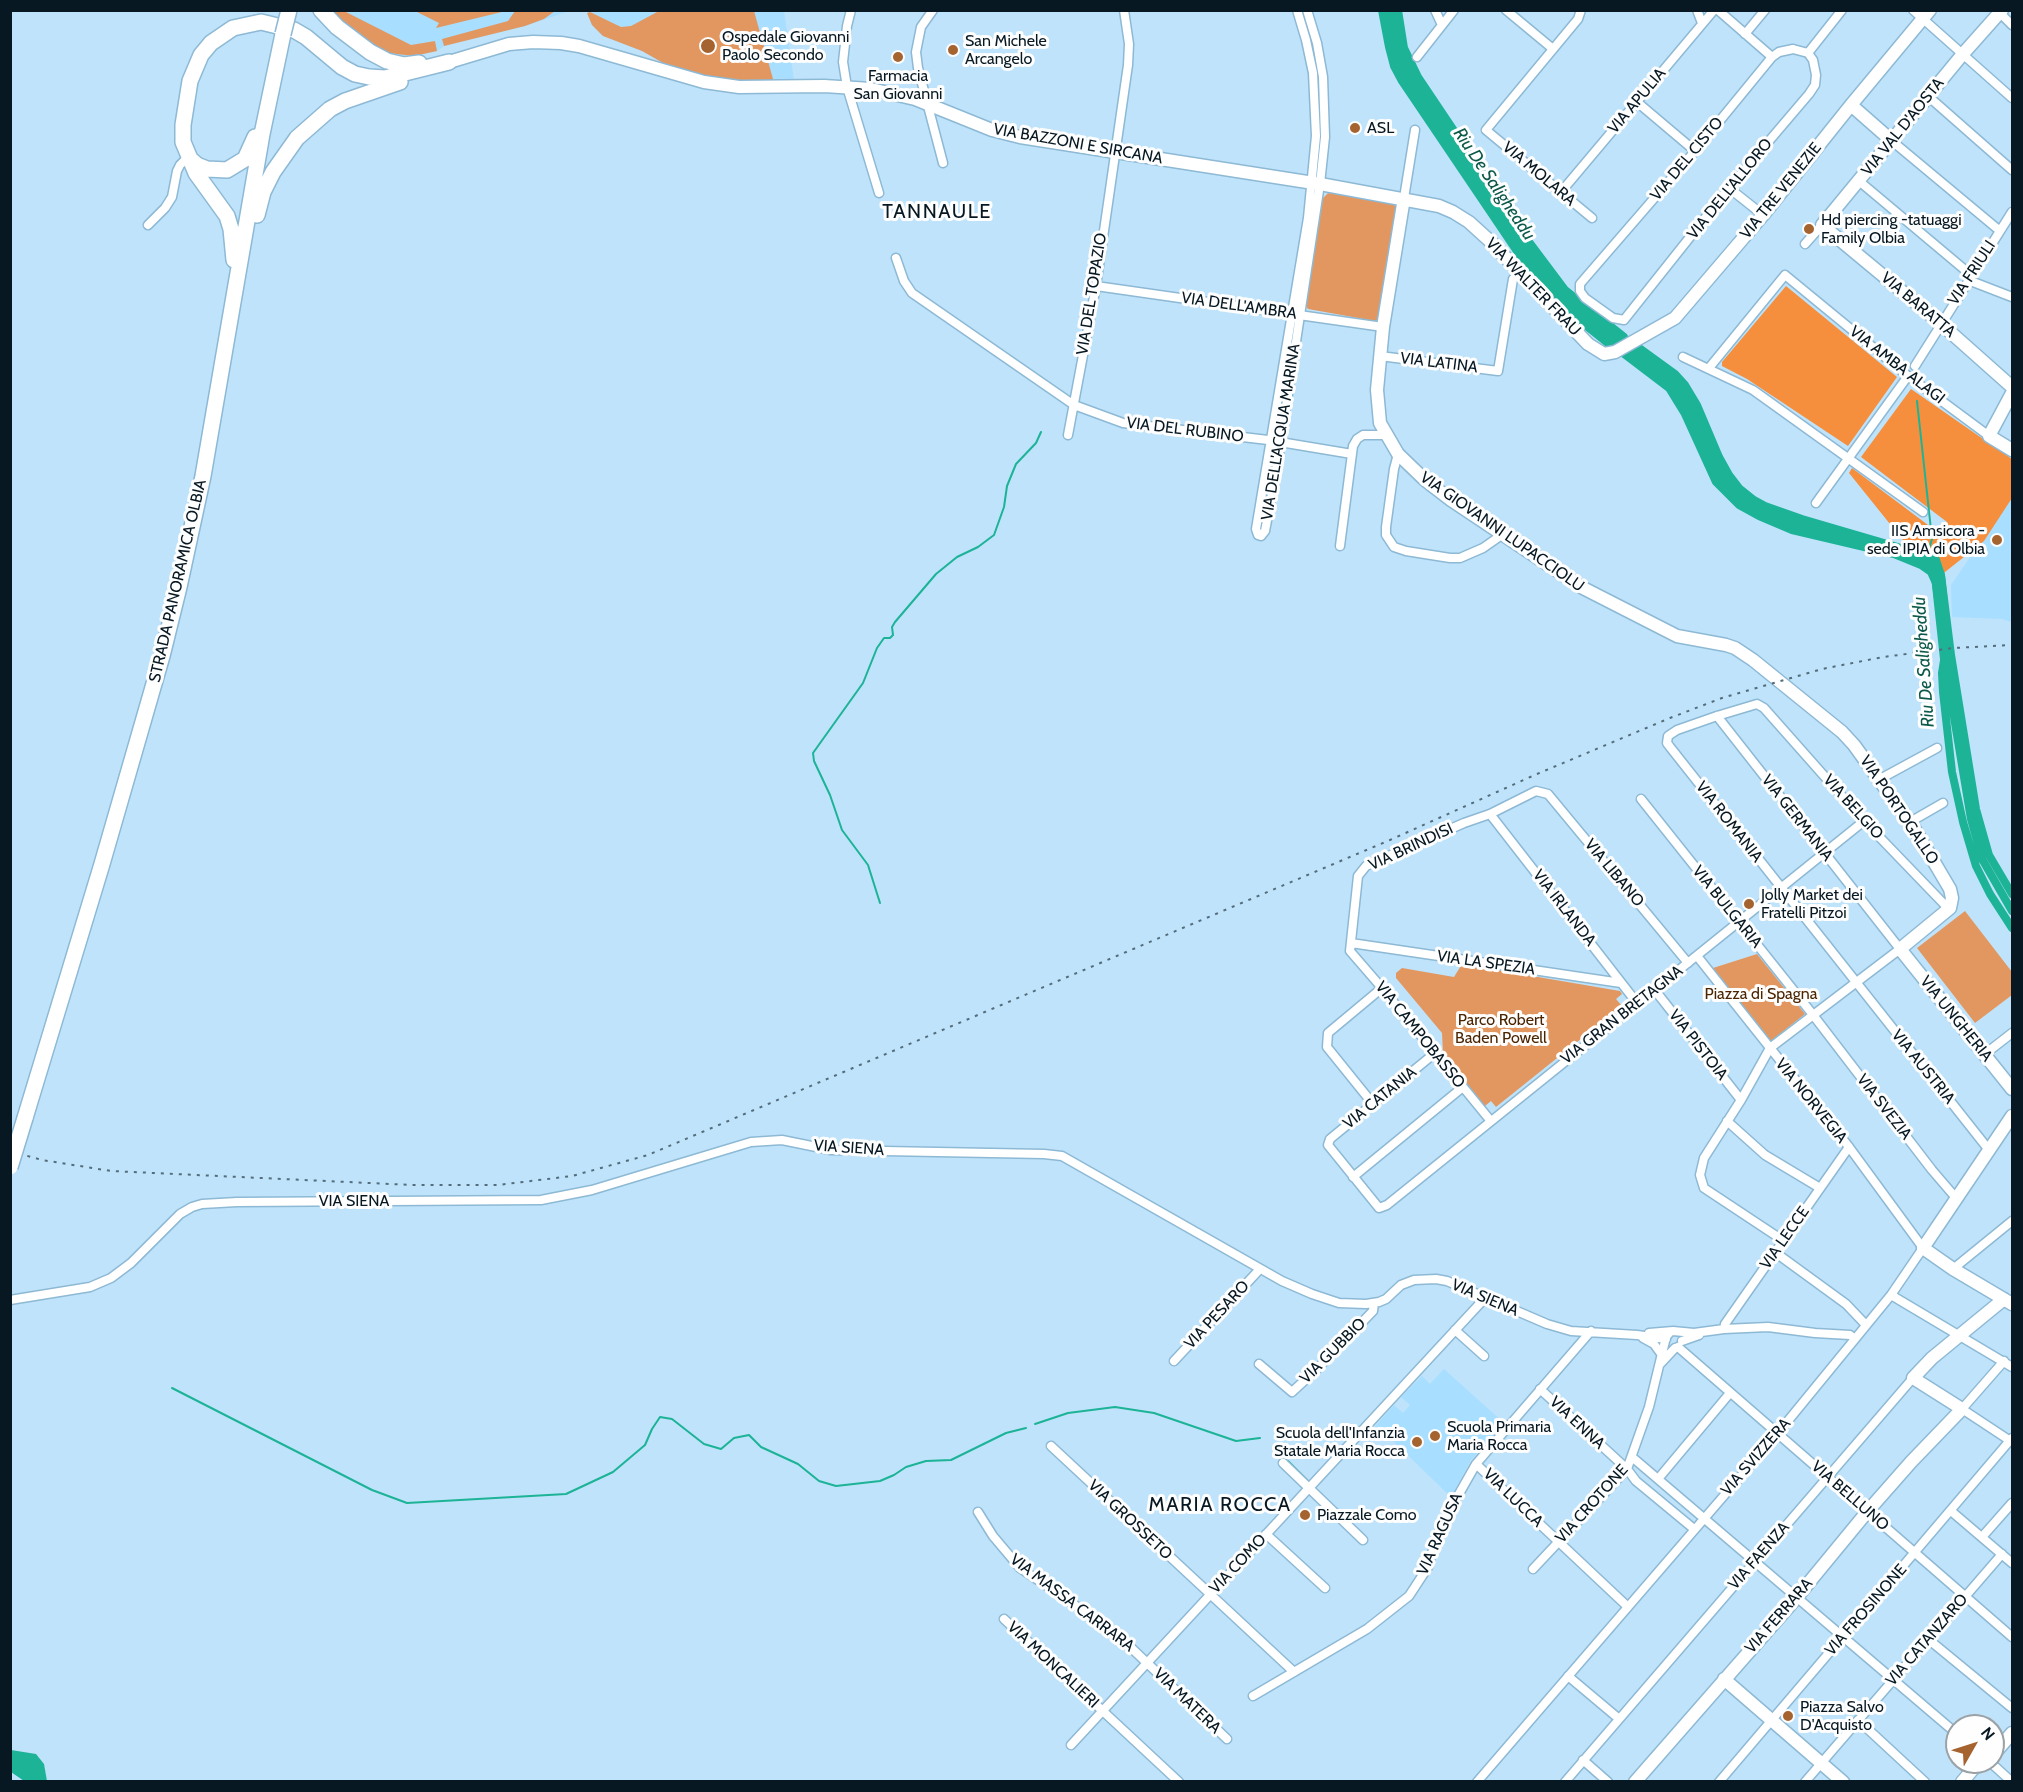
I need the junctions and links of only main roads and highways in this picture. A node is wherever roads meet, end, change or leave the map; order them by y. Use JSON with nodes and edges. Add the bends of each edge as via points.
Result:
{"nodes":[{"id":1,"x":290,"y":10,"type":"edge"},
{"id":2,"x":321,"y":10,"type":"edge"},
{"id":3,"x":449,"y":62,"type":"junction"},
{"id":4,"x":274,"y":74,"type":"junction"},
{"id":5,"x":188,"y":157,"type":"junction"},
{"id":6,"x":234,"y":295,"type":"junction"},
{"id":7,"x":226,"y":340,"type":"junction"},
{"id":8,"x":10,"y":1167,"type":"edge"}],
"edges":[{"from":1,"to":4,"type":"highway","name":"STRADA PANORAMICA OLBIA","bridge":true},
{"from":2,"to":3,"type":"highway","via":[[351,39],[387,61],[404,65]]},
{"from":3,"to":5,"type":"highway","via":[[385,78],[369,77],[342,67],[294,30],[261,22],[233,28],[211,44],[194,68],[183,125]]},
{"from":3,"to":7,"type":"highway","via":[[345,101],[297,138],[263,192]]},
{"from":4,"to":5,"type":"highway","via":[[245,159],[218,171],[197,165]]},
{"from":4,"to":6,"type":"highway","name":"STRADA PANORAMICA OLBIA"},
{"from":5,"to":6,"type":"highway","via":[[227,216],[233,240]]},
{"from":6,"to":7,"type":"highway","name":"STRADA PANORAMICA OLBIA"},
{"from":7,"to":8,"type":"highway","name":"STRADA PANORAMICA OLBIA","bridge":true,"via":[[197,508],[162,656]]}]}
